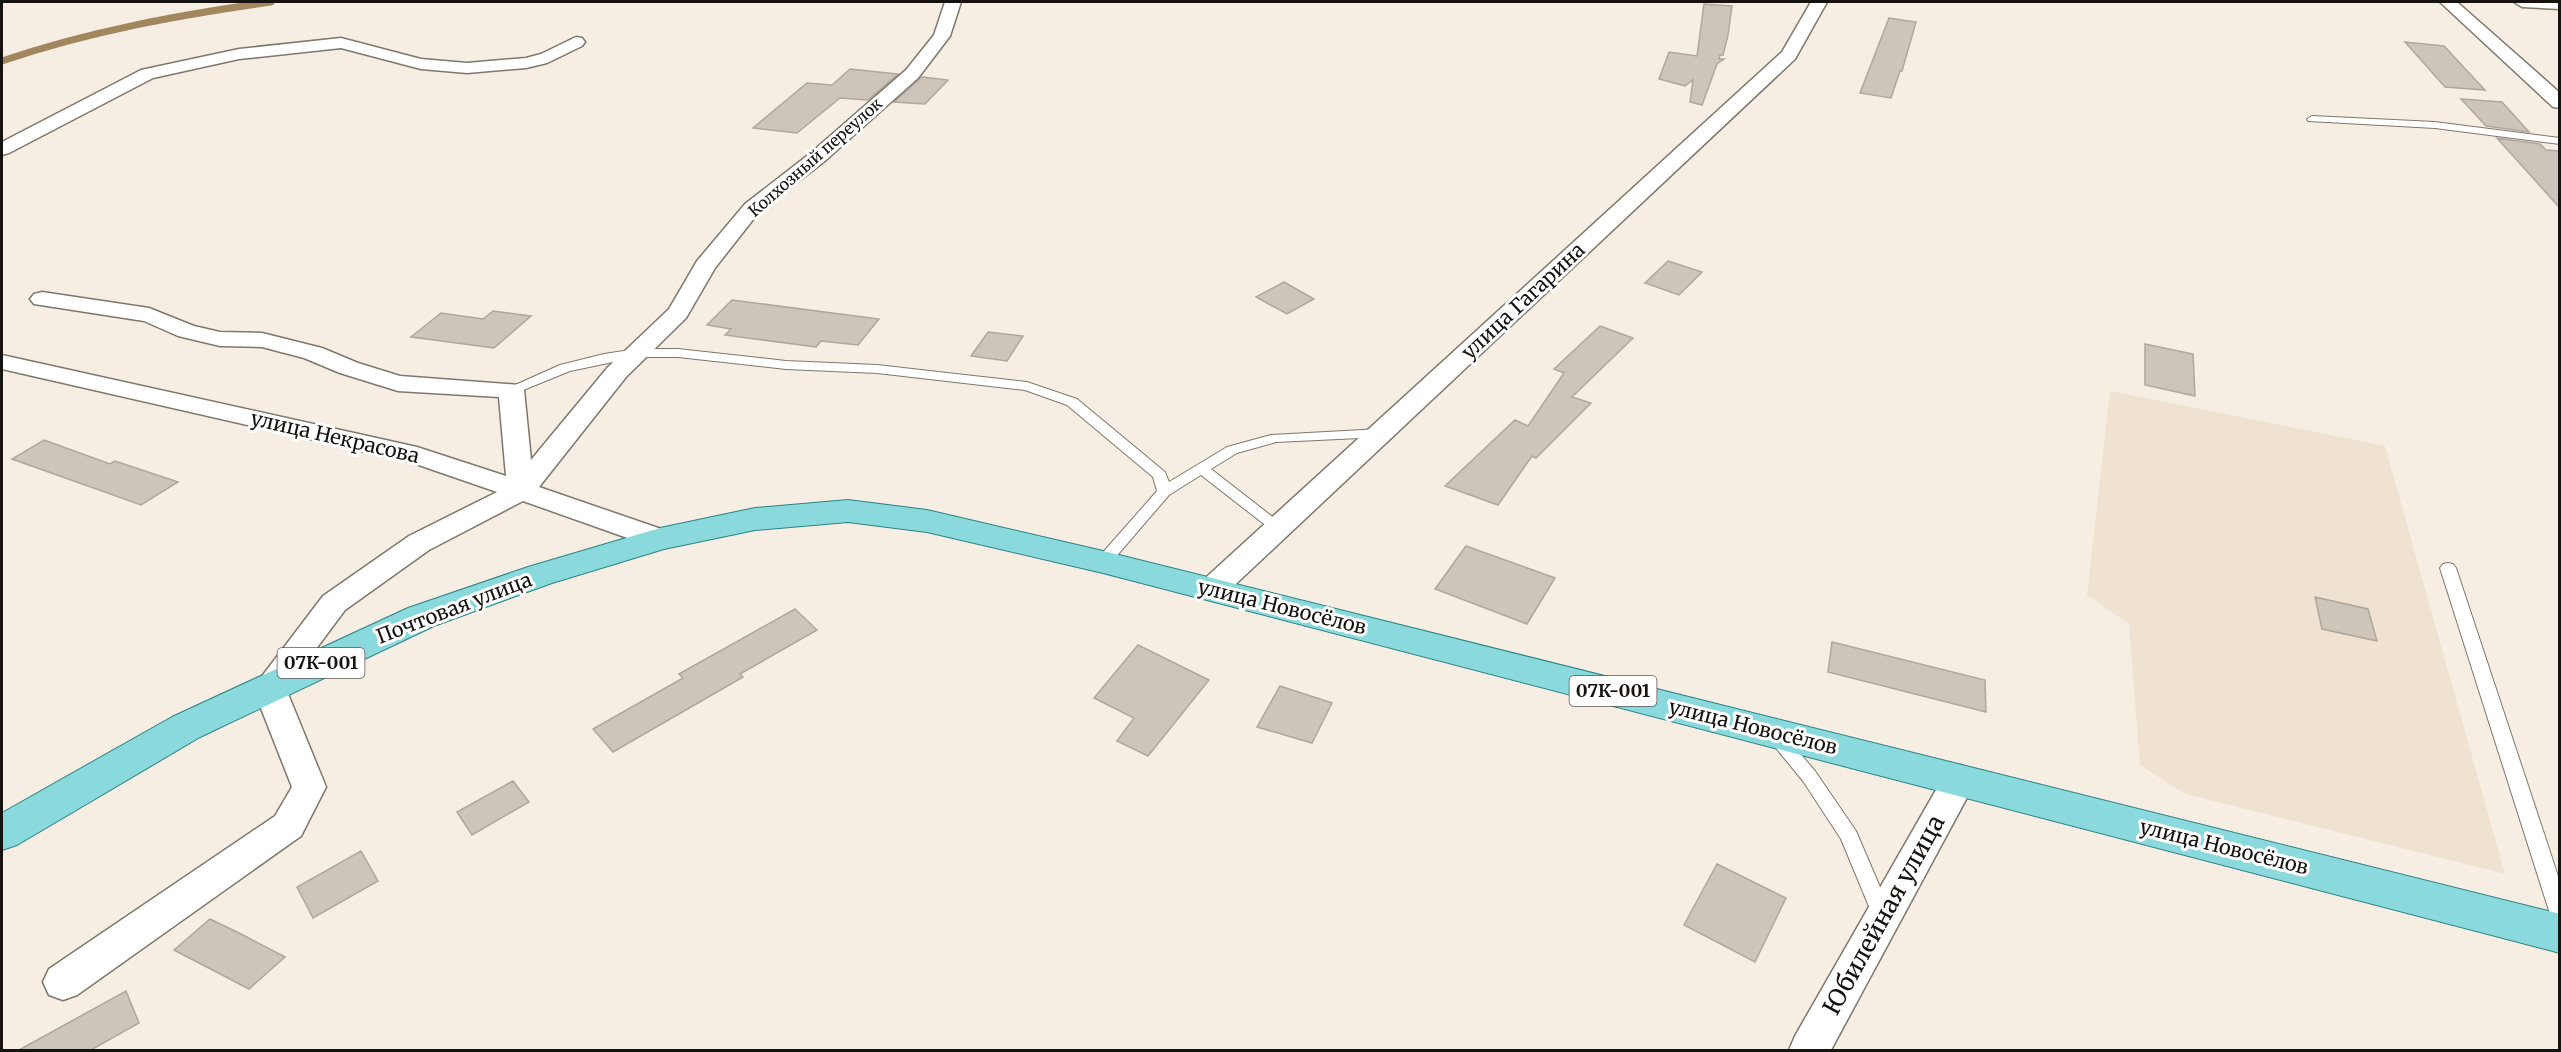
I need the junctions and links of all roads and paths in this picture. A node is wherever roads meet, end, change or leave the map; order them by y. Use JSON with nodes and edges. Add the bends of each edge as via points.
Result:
{"nodes":[{"id":1,"x":1819,"y":2,"type":"edge"},
{"id":2,"x":2448,"y":2,"type":"edge"},
{"id":3,"x":2522,"y":2,"type":"edge"},
{"id":4,"x":2559,"y":4,"type":"edge"},
{"id":5,"x":944,"y":8,"type":"edge"},
{"id":6,"x":576,"y":42,"type":"dead end"},
{"id":7,"x":2559,"y":103,"type":"edge"},
{"id":8,"x":2312,"y":119,"type":"dead end"},
{"id":9,"x":2559,"y":141,"type":"edge"},
{"id":10,"x":2,"y":149,"type":"edge"},
{"id":11,"x":42,"y":299,"type":"dead end"},
{"id":12,"x":637,"y":353,"type":"junction"},
{"id":13,"x":2,"y":362,"type":"edge"},
{"id":14,"x":511,"y":390,"type":"junction"},
{"id":15,"x":1381,"y":433,"type":"junction"},
{"id":16,"x":1202,"y":469,"type":"junction"},
{"id":17,"x":521,"y":491,"type":"junction"},
{"id":18,"x":1164,"y":492,"type":"junction"},
{"id":19,"x":1278,"y":528,"type":"junction"},
{"id":20,"x":660,"y":539,"type":"junction"},
{"id":21,"x":1102,"y":562,"type":"junction"},
{"id":22,"x":2448,"y":568,"type":"dead end"},
{"id":23,"x":1212,"y":589,"type":"junction"},
{"id":24,"x":269,"y":688,"type":"junction"},
{"id":25,"x":1771,"y":731,"type":"junction"},
{"id":26,"x":1960,"y":779,"type":"junction"},
{"id":27,"x":2,"y":833,"type":"edge"},
{"id":28,"x":2559,"y":914,"type":"edge"},
{"id":29,"x":1883,"y":917,"type":"junction"},
{"id":30,"x":2559,"y":934,"type":"edge"},
{"id":31,"x":63,"y":982,"type":"dead end"},
{"id":32,"x":1809,"y":1050,"type":"edge"}],
"edges":[{"from":1,"to":15,"type":"street","name":"улица Гагарина","via":[[1789,55]]},
{"from":2,"to":7,"type":"street"},
{"from":3,"to":4,"type":"street"},
{"from":5,"to":12,"type":"street","name":"Колхозный переулок","via":[[942,36],[912,74],[819,156],[752,208],[705,266],[678,313]]},
{"from":6,"to":10,"type":"street","via":[[547,58],[467,68],[422,64],[341,43],[239,54],[147,74]]},
{"from":8,"to":9,"type":"lane","via":[[2435,125]]},
{"from":11,"to":14,"type":"street","via":[[149,315],[186,331],[220,339],[262,340],[398,383]]},
{"from":12,"to":14,"type":"lane","via":[[565,368]]},
{"from":12,"to":17,"type":"street","name":"Колхозный переулок","via":[[617,372]]},
{"from":12,"to":18,"type":"lane","via":[[877,369],[1027,386],[1072,402],[1160,475]]},
{"from":13,"to":17,"type":"street","name":"улица Некрасова","via":[[417,455]]},
{"from":14,"to":17,"type":"street"},
{"from":15,"to":16,"type":"lane","via":[[1276,438],[1232,450]]},
{"from":15,"to":19,"type":"street","name":"улица Гагарина"},
{"from":16,"to":18,"type":"lane"},
{"from":16,"to":19,"type":"lane"},
{"from":17,"to":20,"type":"street","name":"улица Некрасова"},
{"from":17,"to":24,"type":"street","via":[[418,543],[334,603]]},
{"from":18,"to":21,"type":"lane"},
{"from":19,"to":23,"type":"street","name":"улица Гагарина"},
{"from":20,"to":21,"type":"main road","name":"улица Новосёлов","number":"07К-001","via":[[755,519],[848,511],[927,521]]},
{"from":20,"to":24,"type":"main road","name":"Почтовая улица","number":"07К-001","via":[[540,575],[421,617]]},
{"from":21,"to":23,"type":"main road","name":"улица Новосёлов","number":"07К-001"},
{"from":22,"to":28,"type":"lane"},
{"from":23,"to":25,"type":"main road","name":"улица Новосёлов","number":"07К-001"},
{"from":24,"to":27,"type":"main road","name":"Почтовая улица","number":"07К-001","via":[[186,727]]},
{"from":24,"to":31,"type":"street","via":[[309,787],[288,826]]},
{"from":25,"to":26,"type":"main road","name":"улица Новосёлов","number":"07К-001"},
{"from":25,"to":29,"type":"lane","via":[[1809,777],[1849,836]]},
{"from":26,"to":29,"type":"street","name":"Юбилейная улица"},
{"from":26,"to":30,"type":"main road","name":"улица Новосёлов","number":"07К-001"},
{"from":29,"to":32,"type":"street","name":"Юбилейная улица"}]}
